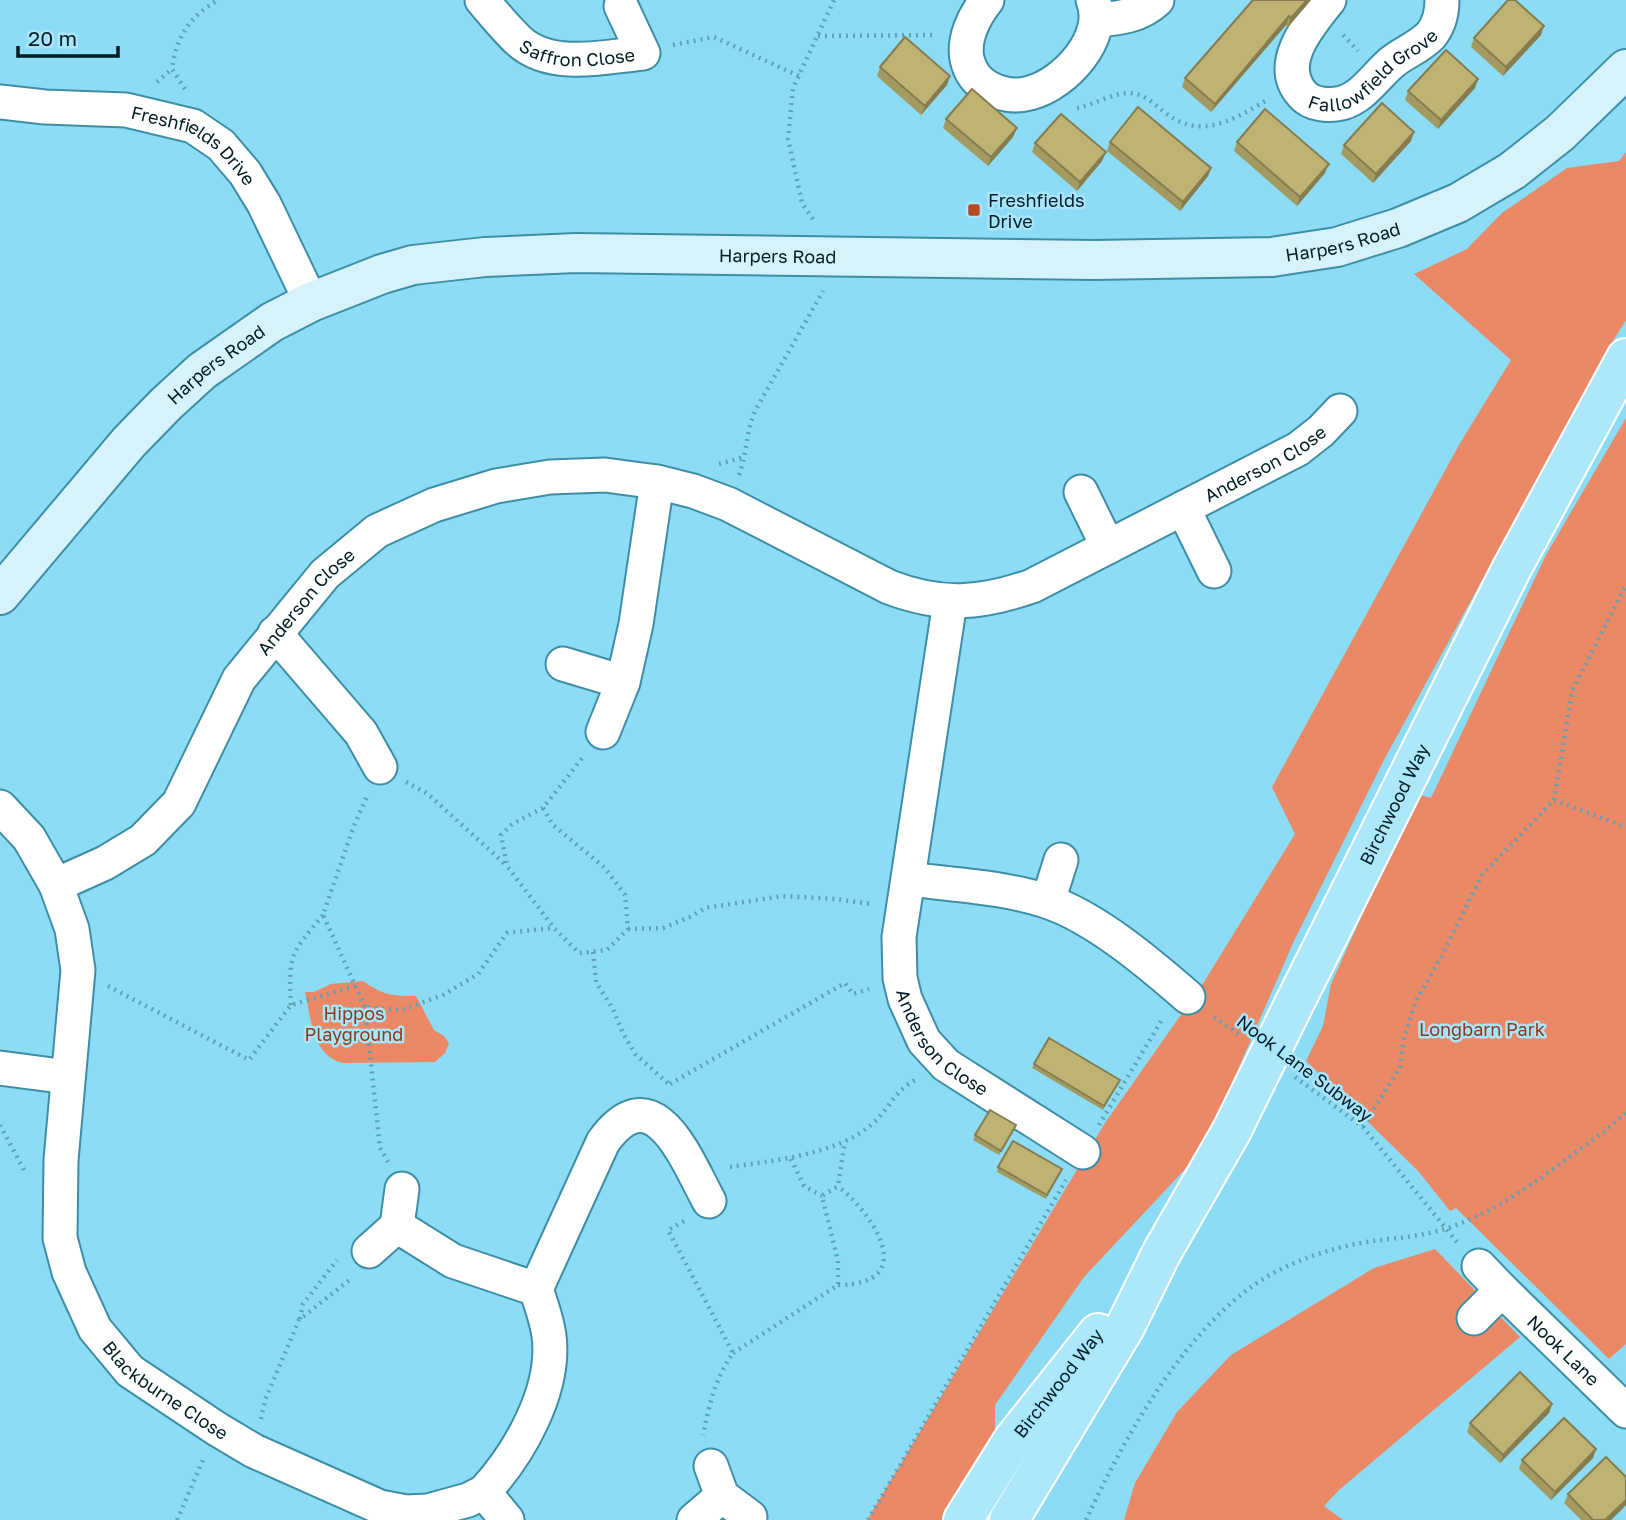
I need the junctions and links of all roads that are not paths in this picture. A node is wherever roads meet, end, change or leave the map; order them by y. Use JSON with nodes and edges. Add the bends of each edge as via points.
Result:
{"nodes":[{"id":1,"x":482,"y":0,"type":"edge"},
{"id":2,"x":987,"y":0,"type":"edge"},
{"id":3,"x":1157,"y":0,"type":"edge"},
{"id":4,"x":1441,"y":0,"type":"edge"},
{"id":5,"x":621,"y":6,"type":"dead end"},
{"id":6,"x":1325,"y":6,"type":"edge"},
{"id":7,"x":1095,"y":10,"type":"edge"},
{"id":8,"x":1626,"y":69,"type":"edge"},
{"id":9,"x":0,"y":102,"type":"edge"},
{"id":10,"x":311,"y":302,"type":"junction"},
{"id":11,"x":1626,"y":358,"type":"edge"},
{"id":12,"x":1340,"y":411,"type":"dead end"},
{"id":13,"x":657,"y":482,"type":"junction"},
{"id":14,"x":1081,"y":492,"type":"dead end"},
{"id":15,"x":1183,"y":508,"type":"junction"},
{"id":16,"x":1108,"y":547,"type":"junction"},
{"id":17,"x":1214,"y":571,"type":"dead end"},
{"id":18,"x":0,"y":595,"type":"edge"},
{"id":19,"x":950,"y":602,"type":"junction"},
{"id":20,"x":275,"y":633,"type":"junction"},
{"id":21,"x":562,"y":664,"type":"dead end"},
{"id":22,"x":623,"y":682,"type":"junction"},
{"id":23,"x":603,"y":732,"type":"road end"},
{"id":24,"x":380,"y":767,"type":"road end"},
{"id":25,"x":0,"y":807,"type":"edge"},
{"id":26,"x":1061,"y":860,"type":"dead end"},
{"id":27,"x":56,"y":885,"type":"junction"},
{"id":28,"x":906,"y":894,"type":"junction"},
{"id":29,"x":1048,"y":901,"type":"junction"},
{"id":30,"x":1184,"y":994,"type":"road end"},
{"id":31,"x":0,"y":1068,"type":"edge"},
{"id":32,"x":68,"y":1077,"type":"junction"},
{"id":33,"x":1083,"y":1152,"type":"road end"},
{"id":34,"x":701,"y":1187,"type":"road end"},
{"id":35,"x":402,"y":1189,"type":"road end"},
{"id":36,"x":397,"y":1226,"type":"junction"},
{"id":37,"x":369,"y":1251,"type":"road end"},
{"id":38,"x":1163,"y":1252,"type":"junction"},
{"id":39,"x":1479,"y":1266,"type":"road end"},
{"id":40,"x":536,"y":1289,"type":"junction"},
{"id":41,"x":1502,"y":1290,"type":"junction"},
{"id":42,"x":1474,"y":1318,"type":"dead end"},
{"id":43,"x":1626,"y":1411,"type":"edge"},
{"id":44,"x":484,"y":1492,"type":"junction"},
{"id":45,"x":750,"y":1517,"type":"dead end"},
{"id":46,"x":507,"y":1520,"type":"edge"},
{"id":47,"x":694,"y":1520,"type":"edge"},
{"id":48,"x":963,"y":1520,"type":"edge"},
{"id":49,"x":1009,"y":1520,"type":"edge"}],
"edges":[{"from":1,"to":5,"type":"street","name":"Saffron Close","via":[[521,43],[552,58],[643,53]]},
{"from":2,"to":7,"type":"street","via":[[968,35],[965,52],[975,77],[1000,94],[1031,93],[1069,69],[1093,35]]},
{"from":3,"to":7,"type":"street","via":[[1135,14]]},
{"from":4,"to":6,"type":"street","name":"Fallowfield Grove","via":[[1439,22],[1431,34],[1391,63],[1362,92],[1340,103],[1307,99],[1296,86],[1292,67],[1303,35]]},
{"from":8,"to":10,"type":"street","name":"Harpers Road","via":[[1560,133],[1512,171],[1458,203],[1337,247],[1272,257],[1094,260],[576,253],[485,257],[412,265]]},
{"from":9,"to":10,"type":"street","name":"Freshfields Drive","via":[[126,110],[193,126],[221,145],[245,173]]},
{"from":10,"to":18,"type":"street","name":"Harpers Road","via":[[232,349],[166,404]]},
{"from":11,"to":38,"type":"main road","name":"Birchwood Way","bridge":true,"via":[[1511,568],[1231,1132]]},
{"from":12,"to":15,"type":"street","name":"Anderson Close","via":[[1298,449]]},
{"from":13,"to":19,"type":"street","name":"Anderson Close","via":[[728,505],[889,587]]},
{"from":13,"to":20,"type":"street","name":"Anderson Close","via":[[605,475],[550,477],[496,486],[434,505],[377,531],[324,574]]},
{"from":13,"to":22,"type":"street"},
{"from":14,"to":16,"type":"street"},
{"from":15,"to":16,"type":"street","name":"Anderson Close"},
{"from":15,"to":17,"type":"street","name":"Anderson Close"},
{"from":16,"to":19,"type":"street","name":"Anderson Close","via":[[1021,590]]},
{"from":19,"to":28,"type":"street","name":"Anderson Close"},
{"from":20,"to":24,"type":"street","via":[[361,733]]},
{"from":20,"to":27,"type":"street","name":"Anderson Close","via":[[239,679],[179,803],[143,839]]},
{"from":21,"to":22,"type":"street"},
{"from":22,"to":23,"type":"street"},
{"from":25,"to":27,"type":"street","name":"Blackburne Close","via":[[29,838]]},
{"from":26,"to":29,"type":"street"},
{"from":27,"to":32,"type":"street","name":"Blackburne Close","via":[[72,929],[78,970]]},
{"from":28,"to":29,"type":"street","via":[[1017,894]]},
{"from":28,"to":33,"type":"street","name":"Anderson Close","via":[[899,937],[900,978],[924,1041],[946,1065]]},
{"from":29,"to":30,"type":"street","via":[[1120,943]]},
{"from":31,"to":32,"type":"street"},
{"from":32,"to":44,"type":"street","name":"Blackburne Close","via":[[60,1238],[69,1272],[95,1329],[130,1371],[254,1451],[380,1507],[406,1512],[448,1507]]},
{"from":34,"to":40,"type":"street","via":[[663,1124],[653,1118],[625,1120],[603,1142]]},
{"from":35,"to":36,"type":"street"},
{"from":36,"to":37,"type":"street"},
{"from":36,"to":40,"type":"street","via":[[453,1261]]},
{"from":38,"to":48,"type":"main road","name":"Birchwood Way","via":[[1013,1440]]},
{"from":38,"to":49,"type":"main road","name":"Birchwood Way","via":[[1125,1326]]},
{"from":39,"to":41,"type":"street","name":"Nook Lane"},
{"from":40,"to":44,"type":"street","name":"Blackburne Close","via":[[550,1338],[547,1379],[515,1454]]},
{"from":41,"to":42,"type":"street"},
{"from":41,"to":43,"type":"street","name":"Nook Lane"},
{"from":44,"to":46,"type":"street"},
{"from":45,"to":47,"type":"street","via":[[716,1481]]}]}
